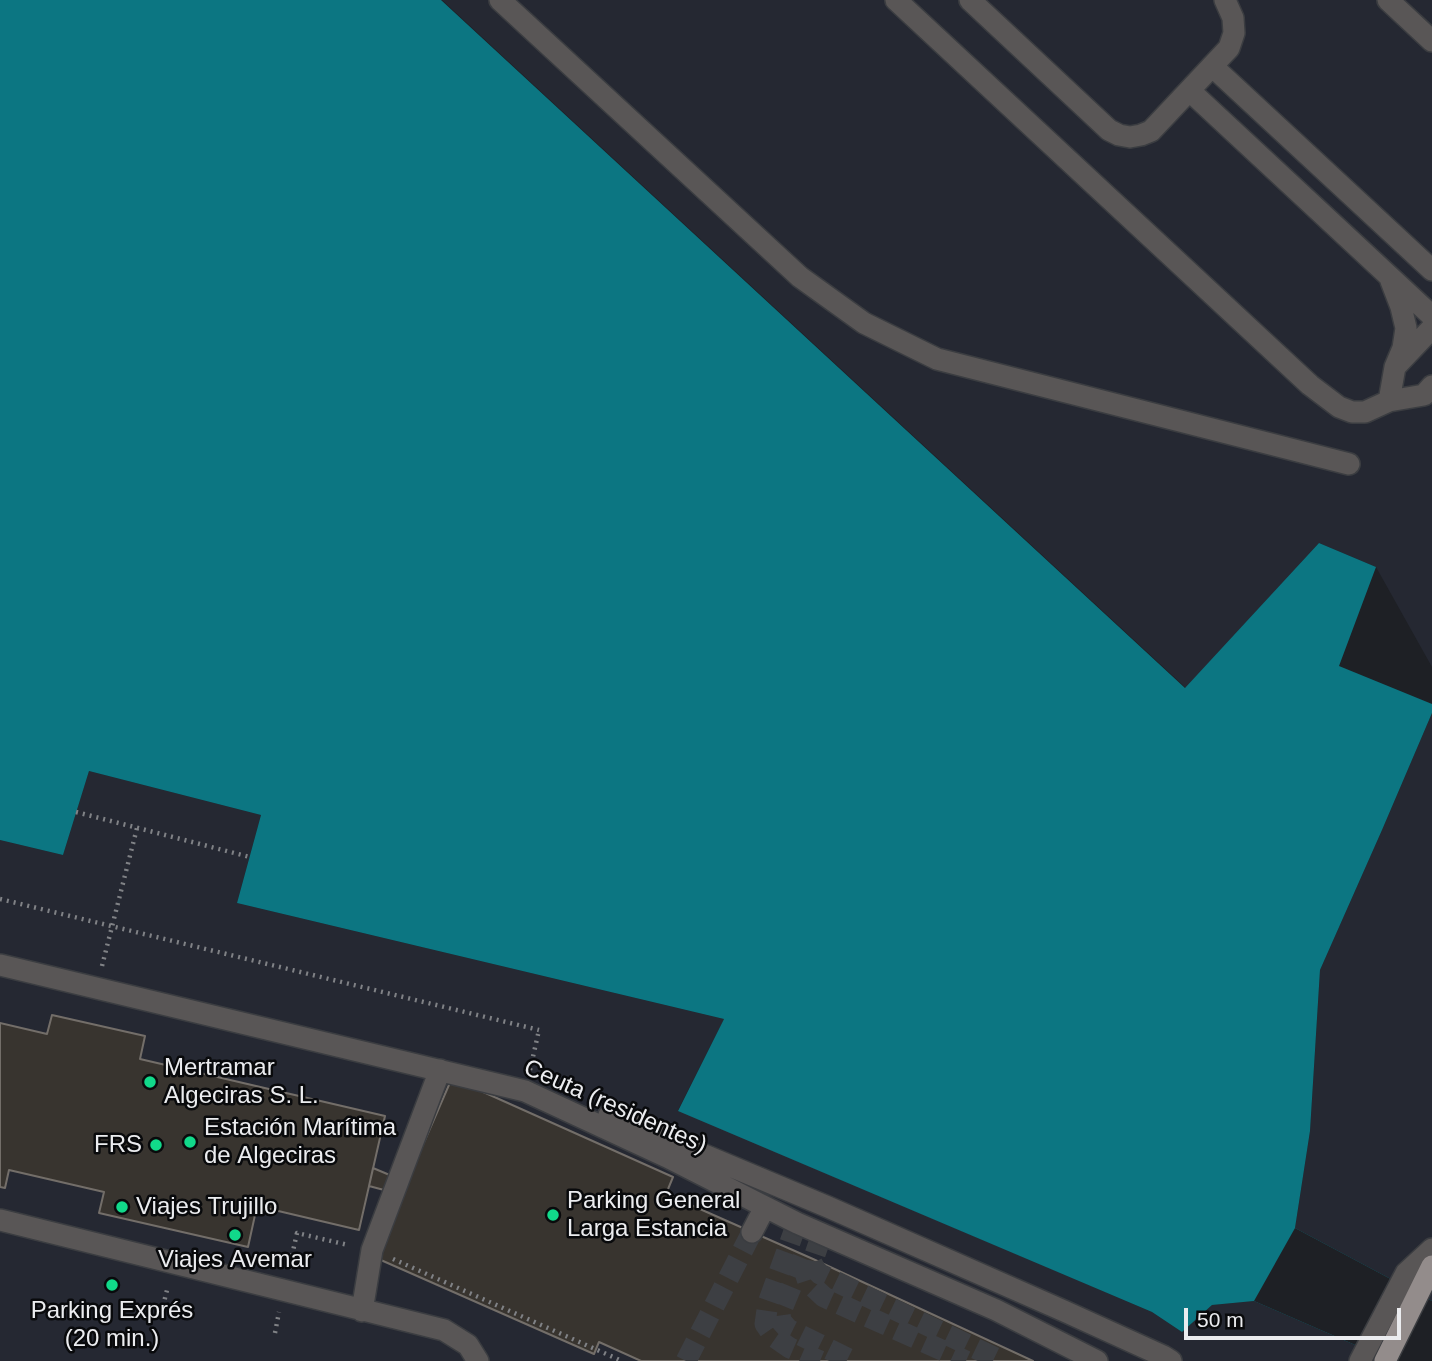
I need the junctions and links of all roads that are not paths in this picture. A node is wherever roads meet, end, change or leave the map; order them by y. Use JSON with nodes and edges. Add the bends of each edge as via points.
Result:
{"nodes":[{"id":1,"x":500,"y":0,"type":"edge"},
{"id":2,"x":896,"y":0,"type":"edge"},
{"id":3,"x":971,"y":0,"type":"edge"},
{"id":4,"x":1225,"y":0,"type":"edge"},
{"id":5,"x":1388,"y":0,"type":"edge"},
{"id":6,"x":1432,"y":41,"type":"edge"},
{"id":7,"x":1212,"y":66,"type":"junction"},
{"id":8,"x":1190,"y":91,"type":"junction"},
{"id":9,"x":1412,"y":252,"type":"junction"},
{"id":10,"x":1432,"y":261,"type":"edge"},
{"id":11,"x":1432,"y":270,"type":"edge"},
{"id":12,"x":1389,"y":276,"type":"junction"},
{"id":13,"x":1432,"y":316,"type":"edge"},
{"id":14,"x":1432,"y":328,"type":"edge"},
{"id":15,"x":1395,"y":367,"type":"junction"},
{"id":16,"x":1432,"y":386,"type":"edge"},
{"id":17,"x":1390,"y":401,"type":"junction"},
{"id":18,"x":1349,"y":464,"type":"dead end"},
{"id":19,"x":0,"y":965,"type":"edge"},
{"id":20,"x":440,"y":1070,"type":"junction"},
{"id":21,"x":525,"y":1091,"type":"junction"},
{"id":22,"x":765,"y":1207,"type":"junction"},
{"id":23,"x":0,"y":1220,"type":"edge"},
{"id":24,"x":752,"y":1232,"type":"tunnel mouth"},
{"id":25,"x":1432,"y":1249,"type":"edge"},
{"id":26,"x":1432,"y":1266,"type":"edge"},
{"id":27,"x":362,"y":1311,"type":"junction"},
{"id":28,"x":478,"y":1361,"type":"edge"},
{"id":29,"x":1097,"y":1361,"type":"edge"},
{"id":30,"x":1171,"y":1361,"type":"edge"},
{"id":31,"x":1360,"y":1361,"type":"edge"},
{"id":32,"x":1385,"y":1361,"type":"edge"}],
"edges":[{"from":1,"to":18,"type":"street","via":[[800,277],[864,323],[937,359]]},
{"from":2,"to":17,"type":"street","via":[[1324,397],[1352,412],[1365,412]]},
{"from":3,"to":8,"type":"street","via":[[1119,135],[1151,131]]},
{"from":4,"to":7,"type":"street","via":[[1234,33],[1229,48]]},
{"from":5,"to":6,"type":"street"},
{"from":7,"to":8,"type":"street"},
{"from":7,"to":9,"type":"street"},
{"from":8,"to":12,"type":"street"},
{"from":9,"to":10,"type":"street"},
{"from":9,"to":11,"type":"street"},
{"from":12,"to":13,"type":"street"},
{"from":12,"to":15,"type":"street","via":[[1406,328],[1404,348]]},
{"from":14,"to":15,"type":"street"},
{"from":15,"to":17,"type":"street"},
{"from":16,"to":17,"type":"street","via":[[1423,394]]},
{"from":19,"to":20,"type":"street","name":"Ceuta (residentes)"},
{"from":20,"to":21,"type":"street","name":"Ceuta (residentes)"},
{"from":20,"to":27,"type":"street","via":[[372,1250]]},
{"from":21,"to":22,"type":"street","name":"Ceuta (residentes)"},
{"from":21,"to":30,"type":"street","via":[[561,1094]]},
{"from":22,"to":24,"type":"street"},
{"from":22,"to":29,"type":"street","name":"Ceuta (residentes)","via":[[996,1310]]},
{"from":23,"to":27,"type":"street"},
{"from":25,"to":31,"type":"street","via":[[1406,1273]]},
{"from":26,"to":32,"type":"main road"},
{"from":27,"to":28,"type":"street","via":[[444,1330],[468,1345]]}]}
